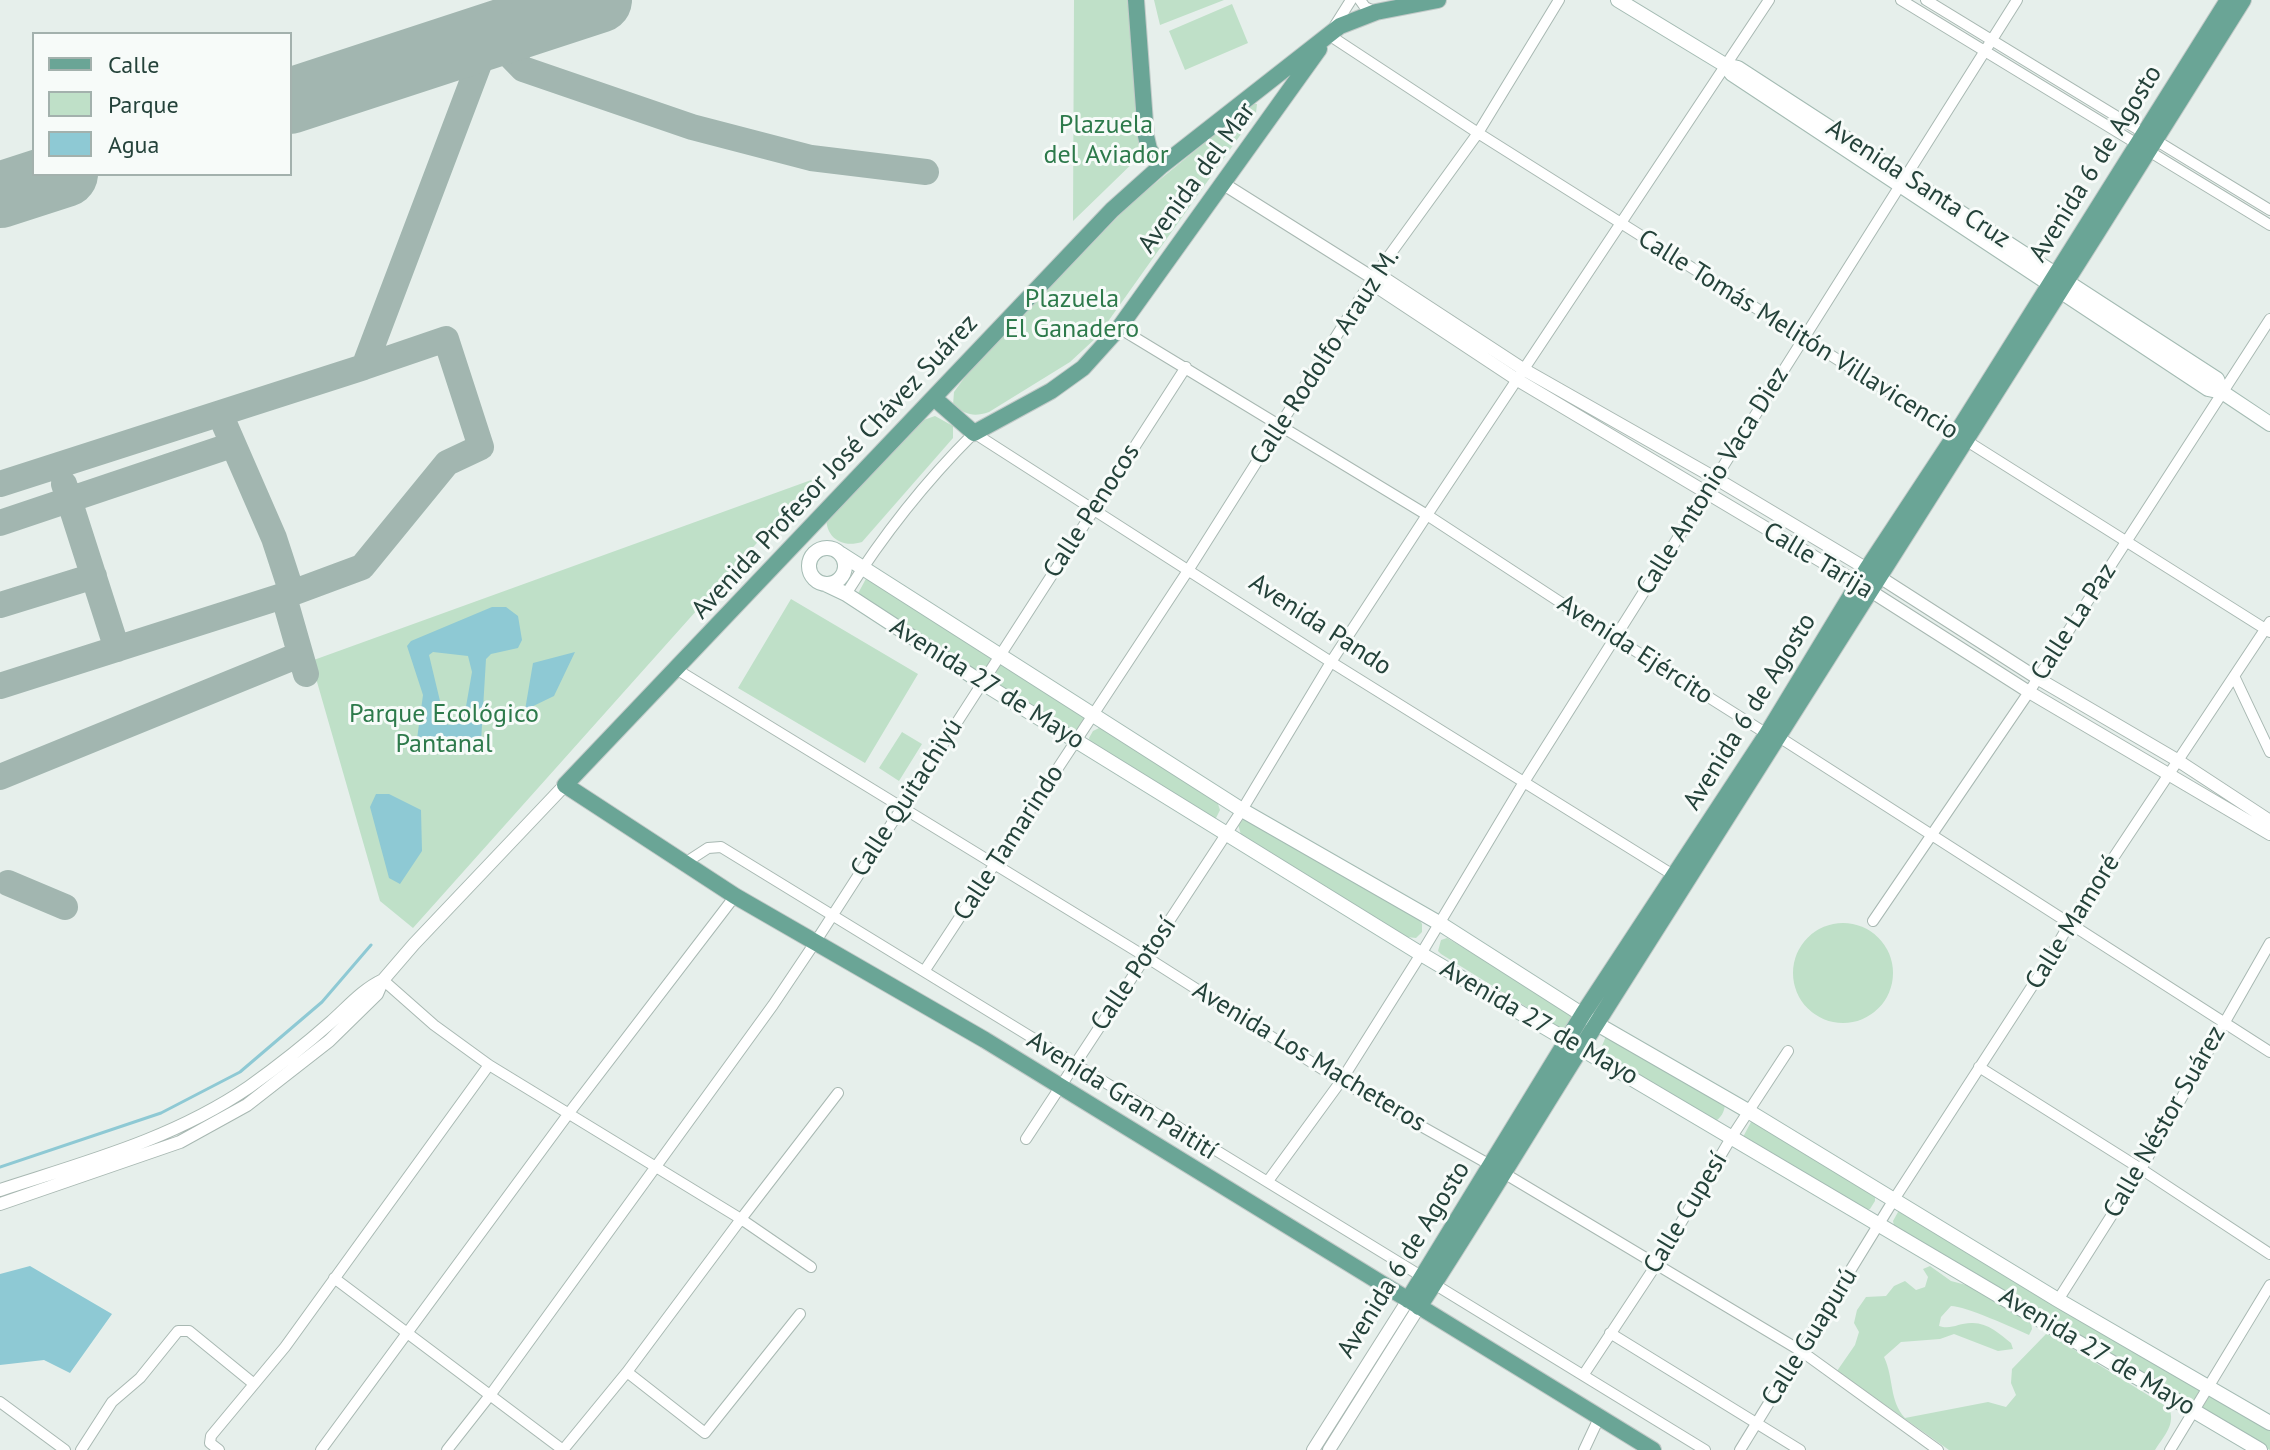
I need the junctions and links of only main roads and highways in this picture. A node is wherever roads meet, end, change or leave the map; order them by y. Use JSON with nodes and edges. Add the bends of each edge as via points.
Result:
{"nodes":[{"id":1,"x":1136,"y":0,"type":"edge"},
{"id":2,"x":1438,"y":0,"type":"edge"},
{"id":3,"x":1618,"y":0,"type":"edge"},
{"id":4,"x":2228,"y":0,"type":"edge"},
{"id":5,"x":2243,"y":0,"type":"edge"},
{"id":6,"x":1329,"y":35,"type":"junction"},
{"id":7,"x":1261,"y":87,"type":"junction"},
{"id":8,"x":1278,"y":108,"type":"junction"},
{"id":9,"x":2147,"y":142,"type":"junction"},
{"id":10,"x":1160,"y":167,"type":"junction"},
{"id":11,"x":2057,"y":282,"type":"junction"},
{"id":12,"x":934,"y":398,"type":"junction"},
{"id":13,"x":2270,"y":424,"type":"edge"},
{"id":14,"x":974,"y":433,"type":"joint"},
{"id":15,"x":797,"y":544,"type":"junction"},
{"id":16,"x":841,"y":554,"type":"junction"},
{"id":17,"x":812,"y":558,"type":"junction"},
{"id":18,"x":825,"y":584,"type":"junction"},
{"id":19,"x":565,"y":785,"type":"joint"},
{"id":20,"x":1590,"y":1019,"type":"junction"},
{"id":21,"x":1575,"y":1043,"type":"junction"},
{"id":22,"x":1413,"y":1304,"type":"junction"},
{"id":23,"x":2270,"y":1423,"type":"edge"},
{"id":24,"x":1653,"y":1450,"type":"edge"},
{"id":25,"x":2260,"y":1450,"type":"edge"}],
"edges":[{"from":1,"to":10,"type":"main road","via":[[1146,136]]},
{"from":2,"to":6,"type":"main road","name":"Avenida Profesor José Chávez Suárez","via":[[1376,12]]},
{"from":3,"to":11,"type":"main road","name":"Avenida Santa Cruz"},
{"from":4,"to":9,"type":"main road","name":"Avenida 6 de Agosto"},
{"from":5,"to":9,"type":"main road","name":"Avenida 6 de Agosto"},
{"from":6,"to":7,"type":"main road","name":"Avenida Profesor José Chávez Suárez"},
{"from":6,"to":8,"type":"main road","name":"Avenida del Mar"},
{"from":7,"to":8,"type":"main road","via":[[1280,91]]},
{"from":7,"to":10,"type":"main road","name":"Avenida Profesor José Chávez Suárez"},
{"from":8,"to":14,"type":"main road","name":"Avenida del Mar","via":[[1119,328],[1083,368]]},
{"from":9,"to":11,"type":"main road","name":"Avenida 6 de Agosto"},
{"from":10,"to":12,"type":"main road","name":"Avenida Profesor José Chávez Suárez","via":[[1112,210]]},
{"from":11,"to":13,"type":"main road","name":"Avenida Santa Cruz","via":[[2208,389],[2222,392]]},
{"from":11,"to":20,"type":"main road","name":"Avenida 6 de Agosto"},
{"from":12,"to":14,"type":"main road","name":"Avenida Pando"},
{"from":12,"to":15,"type":"main road","name":"Avenida Profesor José Chávez Suárez"},
{"from":15,"to":17,"type":"main road"},
{"from":15,"to":19,"type":"main road","name":"Avenida Profesor José Chávez Suárez"},
{"from":16,"to":17,"type":"main road","via":[[825,548]]},
{"from":16,"to":18,"type":"main road","via":[[841,577]]},
{"from":16,"to":20,"type":"main road","name":"Avenida 27 de Mayo","via":[[1242,810],[1439,923]]},
{"from":17,"to":18,"type":"main road","via":[[811,574]]},
{"from":18,"to":21,"type":"main road","name":"Avenida 27 de Mayo","via":[[1226,835]]},
{"from":19,"to":22,"type":"main road","name":"Avenida Gran Paitití","via":[[735,896],[985,1040]]},
{"from":20,"to":21,"type":"main road","name":"Avenida 6 de Agosto"},
{"from":20,"to":23,"type":"main road","name":"Avenida 27 de Mayo"},
{"from":21,"to":22,"type":"main road","name":"Avenida 6 de Agosto"},
{"from":21,"to":25,"type":"main road","name":"Avenida 27 de Mayo"},
{"from":22,"to":24,"type":"main road","name":"Avenida Gran Paitití"}]}
